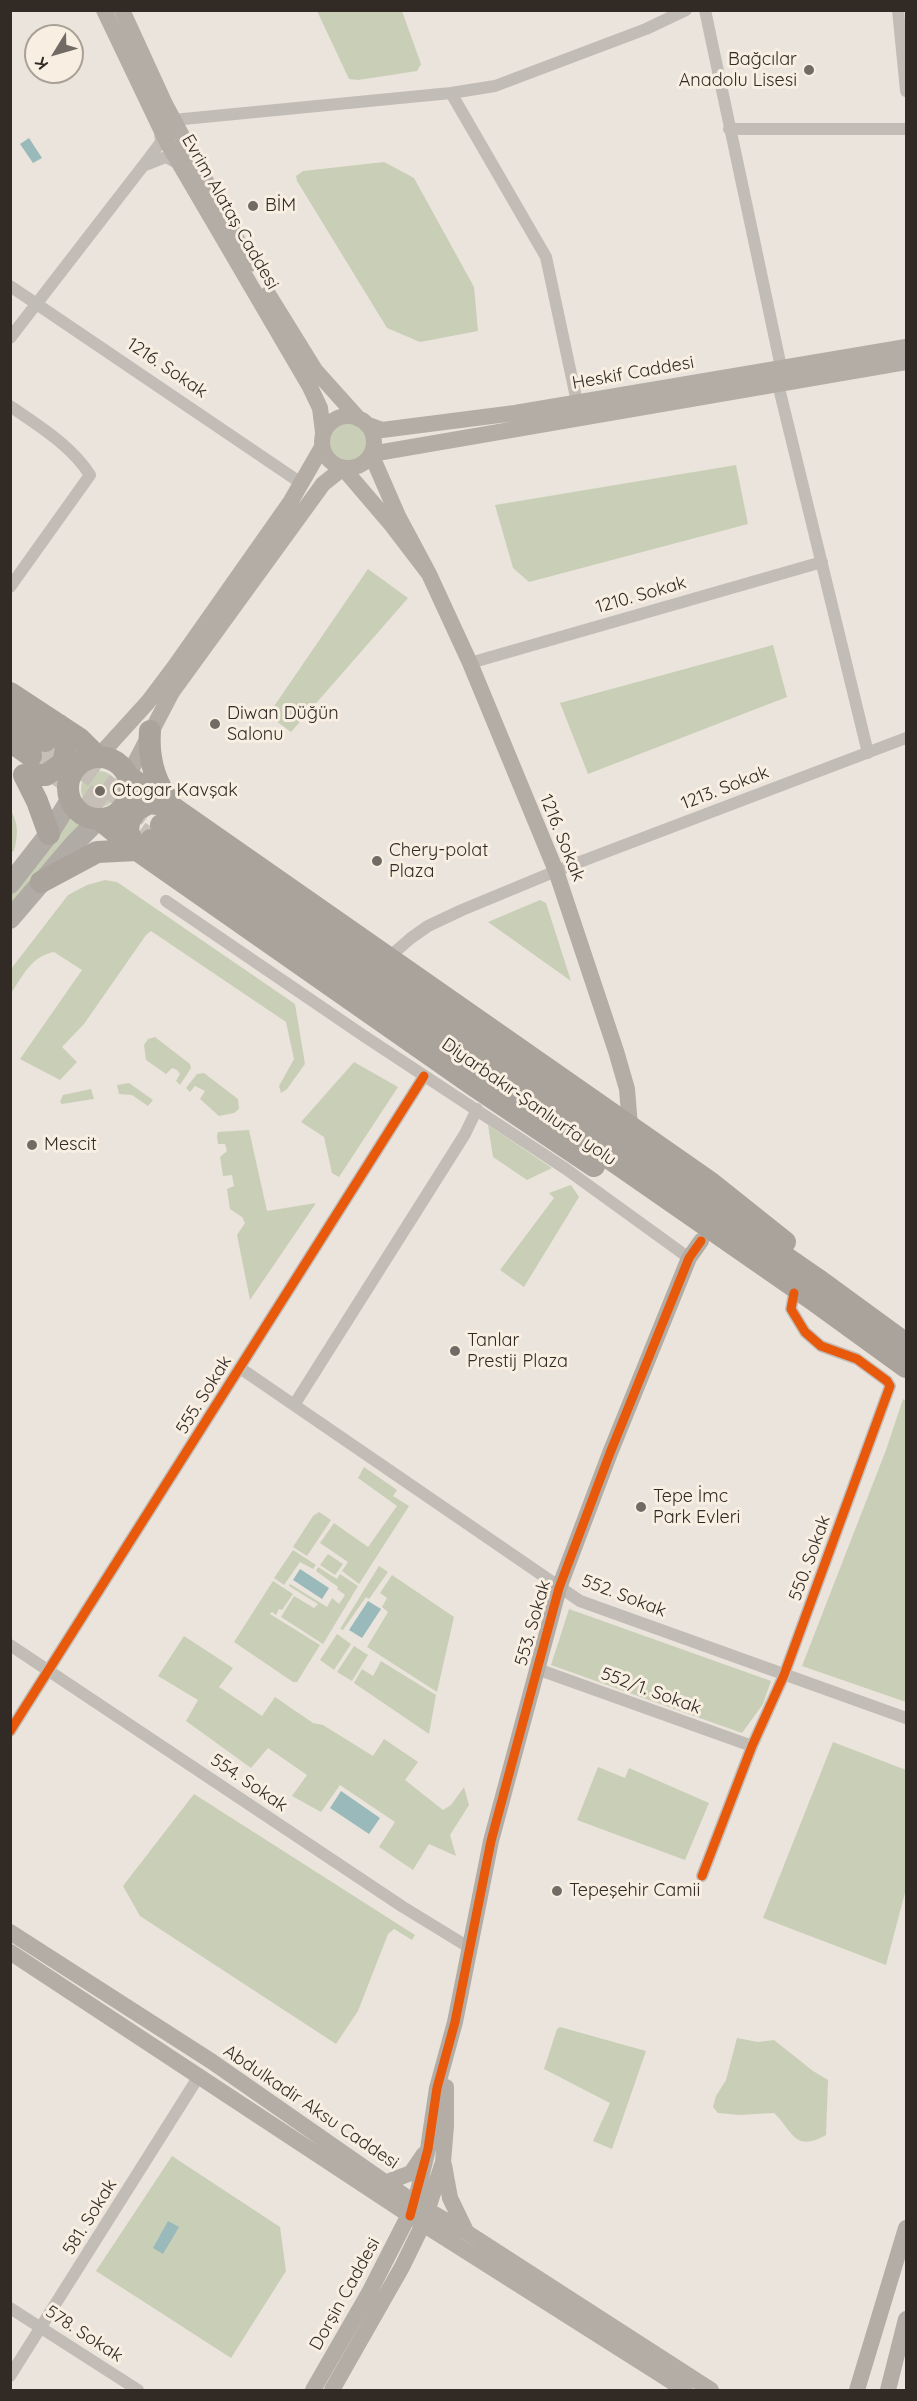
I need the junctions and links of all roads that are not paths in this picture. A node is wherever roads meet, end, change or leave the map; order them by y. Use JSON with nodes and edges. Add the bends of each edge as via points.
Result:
{"nodes":[{"id":1,"x":104,"y":10,"type":"edge"},
{"id":2,"x":122,"y":10,"type":"edge"},
{"id":3,"x":686,"y":10,"type":"edge"},
{"id":4,"x":705,"y":10,"type":"edge"},
{"id":5,"x":898,"y":10,"type":"edge"},
{"id":6,"x":906,"y":91,"type":"edge"},
{"id":7,"x":451,"y":93,"type":"junction"},
{"id":8,"x":166,"y":122,"type":"junction"},
{"id":9,"x":729,"y":129,"type":"junction"},
{"id":10,"x":906,"y":129,"type":"edge"},
{"id":11,"x":179,"y":164,"type":"junction"},
{"id":12,"x":143,"y":166,"type":"junction"},
{"id":13,"x":10,"y":286,"type":"edge"},
{"id":14,"x":35,"y":303,"type":"junction"},
{"id":15,"x":10,"y":338,"type":"edge"},
{"id":16,"x":906,"y":347,"type":"edge"},
{"id":17,"x":906,"y":362,"type":"edge"},
{"id":18,"x":781,"y":367,"type":"junction"},
{"id":19,"x":778,"y":384,"type":"junction"},
{"id":20,"x":577,"y":402,"type":"junction"},
{"id":21,"x":10,"y":406,"type":"edge"},
{"id":22,"x":362,"y":421,"type":"junction"},
{"id":23,"x":322,"y":439,"type":"junction"},
{"id":24,"x":371,"y":454,"type":"junction"},
{"id":25,"x":343,"y":468,"type":"junction"},
{"id":26,"x":301,"y":483,"type":"junction"},
{"id":27,"x":822,"y":562,"type":"junction"},
{"id":28,"x":429,"y":574,"type":"junction"},
{"id":29,"x":10,"y":586,"type":"edge"},
{"id":30,"x":470,"y":663,"type":"junction"},
{"id":31,"x":10,"y":693,"type":"edge"},
{"id":32,"x":10,"y":717,"type":"edge"},
{"id":33,"x":150,"y":731,"type":"junction"},
{"id":34,"x":906,"y":738,"type":"edge"},
{"id":35,"x":10,"y":741,"type":"edge"},
{"id":36,"x":34,"y":752,"type":"edge"},
{"id":37,"x":868,"y":753,"type":"junction"},
{"id":38,"x":98,"y":757,"type":"junction"},
{"id":39,"x":128,"y":776,"type":"junction"},
{"id":40,"x":70,"y":800,"type":"junction"},
{"id":41,"x":172,"y":806,"type":"junction"},
{"id":42,"x":99,"y":819,"type":"junction"},
{"id":43,"x":49,"y":834,"type":"junction"},
{"id":44,"x":150,"y":838,"type":"junction"},
{"id":45,"x":556,"y":871,"type":"junction"},
{"id":46,"x":41,"y":882,"type":"junction"},
{"id":47,"x":10,"y":884,"type":"edge"},
{"id":48,"x":166,"y":901,"type":"dead end"},
{"id":49,"x":10,"y":919,"type":"edge"},
{"id":50,"x":388,"y":958,"type":"junction"},
{"id":51,"x":424,"y":1076,"type":"junction"},
{"id":52,"x":477,"y":1109,"type":"junction"},
{"id":53,"x":630,"y":1126,"type":"junction"},
{"id":54,"x":695,"y":1249,"type":"junction"},
{"id":55,"x":808,"y":1290,"type":"junction"},
{"id":56,"x":906,"y":1344,"type":"edge"},
{"id":57,"x":906,"y":1367,"type":"edge"},
{"id":58,"x":240,"y":1368,"type":"junction"},
{"id":59,"x":294,"y":1405,"type":"junction"},
{"id":60,"x":559,"y":1588,"type":"junction"},
{"id":61,"x":10,"y":1645,"type":"edge"},
{"id":62,"x":537,"y":1669,"type":"junction"},
{"id":63,"x":49,"y":1672,"type":"junction"},
{"id":64,"x":784,"y":1675,"type":"junction"},
{"id":65,"x":906,"y":1718,"type":"edge"},
{"id":66,"x":10,"y":1731,"type":"edge"},
{"id":67,"x":752,"y":1746,"type":"junction"},
{"id":68,"x":702,"y":1876,"type":"dead end"},
{"id":69,"x":10,"y":1932,"type":"edge"},
{"id":70,"x":470,"y":1948,"type":"junction"},
{"id":71,"x":10,"y":1952,"type":"edge"},
{"id":72,"x":452,"y":2032,"type":"junction"},
{"id":73,"x":199,"y":2076,"type":"junction"},
{"id":74,"x":428,"y":2149,"type":"junction"},
{"id":75,"x":443,"y":2162,"type":"junction"},
{"id":76,"x":387,"y":2182,"type":"junction"},
{"id":77,"x":419,"y":2213,"type":"junction"},
{"id":78,"x":906,"y":2228,"type":"edge"},
{"id":79,"x":466,"y":2232,"type":"junction"},
{"id":80,"x":10,"y":2308,"type":"edge"},
{"id":81,"x":906,"y":2319,"type":"edge"},
{"id":82,"x":42,"y":2328,"type":"junction"},
{"id":83,"x":10,"y":2376,"type":"edge"},
{"id":84,"x":138,"y":2391,"type":"edge"},
{"id":85,"x":313,"y":2391,"type":"edge"},
{"id":86,"x":332,"y":2391,"type":"edge"},
{"id":87,"x":686,"y":2391,"type":"edge"},
{"id":88,"x":711,"y":2391,"type":"edge"},
{"id":89,"x":857,"y":2391,"type":"edge"},
{"id":90,"x":888,"y":2391,"type":"edge"}],
"edges":[{"from":1,"to":8,"type":"main road","name":"Evrim Alataş Caddesi"},
{"from":2,"to":8,"type":"main road","name":"Evrim Alataş Caddesi"},
{"from":3,"to":7,"type":"street","via":[[495,86]]},
{"from":4,"to":9,"type":"street"},
{"from":5,"to":6,"type":"street"},
{"from":7,"to":8,"type":"street"},
{"from":7,"to":20,"type":"street","via":[[546,257]]},
{"from":8,"to":11,"type":"main road","name":"Evrim Alataş Caddesi"},
{"from":8,"to":12,"type":"street","via":[[161,142]]},
{"from":8,"to":22,"type":"main road","name":"Evrim Alataş Caddesi","via":[[315,370]]},
{"from":9,"to":10,"type":"street"},
{"from":9,"to":18,"type":"street"},
{"from":11,"to":12,"type":"street","via":[[166,157]]},
{"from":11,"to":23,"type":"main road","name":"Evrim Alataş Caddesi","via":[[310,387],[320,408]]},
{"from":12,"to":14,"type":"street"},
{"from":13,"to":14,"type":"street","name":"1216. Sokak"},
{"from":14,"to":15,"type":"street"},
{"from":14,"to":26,"type":"street","name":"1216. Sokak"},
{"from":16,"to":18,"type":"main road","name":"Heskif Caddesi"},
{"from":17,"to":19,"type":"main road"},
{"from":18,"to":20,"type":"main road","name":"Heskif Caddesi"},
{"from":19,"to":24,"type":"main road"},
{"from":19,"to":27,"type":"street"},
{"from":20,"to":22,"type":"main road","name":"Heskif Caddesi","via":[[382,430]]},
{"from":21,"to":29,"type":"street","via":[[81,460],[90,475]]},
{"from":22,"to":23,"type":"main road","via":[[342,417],[334,420]]},
{"from":22,"to":24,"type":"main road","via":[[374,438]]},
{"from":23,"to":25,"type":"main road","via":[[329,461]]},
{"from":23,"to":26,"type":"main road"},
{"from":24,"to":25,"type":"main road","via":[[359,466]]},
{"from":24,"to":28,"type":"main road"},
{"from":25,"to":28,"type":"main road"},
{"from":25,"to":33,"type":"main road","via":[[323,484],[172,692]]},
{"from":26,"to":38,"type":"main road","via":[[175,666]]},
{"from":27,"to":30,"type":"street","name":"1210. Sokak"},
{"from":27,"to":37,"type":"street"},
{"from":28,"to":30,"type":"main road","name":"1216. Sokak"},
{"from":30,"to":45,"type":"main road","name":"1216. Sokak"},
{"from":31,"to":36,"type":"highway"},
{"from":32,"to":36,"type":"highway"},
{"from":33,"to":39,"type":"main road"},
{"from":33,"to":41,"type":"highway","via":[[152,769]]},
{"from":34,"to":37,"type":"street","name":"1213. Sokak"},
{"from":35,"to":36,"type":"highway"},
{"from":36,"to":38,"type":"highway","via":[[80,739]]},
{"from":36,"to":40,"type":"highway"},
{"from":36,"to":43,"type":"highway","via":[[37,801]]},
{"from":37,"to":45,"type":"street","name":"1213. Sokak"},
{"from":38,"to":39,"type":"highway","via":[[116,762]]},
{"from":38,"to":40,"type":"highway","via":[[88,759],[73,771],[68,790]]},
{"from":39,"to":41,"type":"highway"},
{"from":39,"to":42,"type":"highway","via":[[130,786],[125,805]]},
{"from":40,"to":42,"type":"highway","via":[[82,813]]},
{"from":40,"to":43,"type":"main road"},
{"from":41,"to":44,"type":"highway","via":[[150,803],[136,810],[128,832]]},
{"from":41,"to":50,"type":"highway"},
{"from":42,"to":44,"type":"highway"},
{"from":42,"to":46,"type":"main road"},
{"from":43,"to":47,"type":"main road"},
{"from":44,"to":46,"type":"highway","via":[[97,852]]},
{"from":44,"to":54,"type":"highway"},
{"from":44,"to":55,"type":"highway","name":"Diyarbakır-Şanlıurfa yolu"},
{"from":45,"to":50,"type":"street","name":"1213. Sokak","via":[[428,926]]},
{"from":45,"to":53,"type":"main road","name":"1216. Sokak","via":[[616,1051],[627,1089]]},
{"from":46,"to":49,"type":"main road"},
{"from":48,"to":51,"type":"street"},
{"from":50,"to":53,"type":"highway"},
{"from":51,"to":52,"type":"street"},
{"from":51,"to":58,"type":"street","name":"555. Sokak"},
{"from":52,"to":54,"type":"street"},
{"from":52,"to":59,"type":"street"},
{"from":53,"to":55,"type":"highway","via":[[780,1236]]},
{"from":54,"to":55,"type":"highway","via":[[758,1280]]},
{"from":54,"to":60,"type":"main road","name":"553. Sokak"},
{"from":55,"to":56,"type":"highway","name":"Diyarbakır-Şanlıurfa yolu"},
{"from":55,"to":57,"type":"highway","name":"Diyarbakır-Şanlıurfa yolu"},
{"from":55,"to":64,"type":"street","name":"550. Sokak","via":[[791,1309],[805,1332],[821,1346],[857,1359],[890,1386]]},
{"from":58,"to":59,"type":"street","name":"552. Sokak"},
{"from":58,"to":63,"type":"street","name":"555. Sokak"},
{"from":59,"to":60,"type":"street","name":"552. Sokak"},
{"from":60,"to":62,"type":"main road","name":"553. Sokak"},
{"from":60,"to":64,"type":"street","name":"552. Sokak","via":[[580,1601]]},
{"from":61,"to":63,"type":"street","name":"554. Sokak"},
{"from":62,"to":67,"type":"street","name":"552/1. Sokak"},
{"from":62,"to":70,"type":"main road","name":"553. Sokak","via":[[492,1841]]},
{"from":63,"to":66,"type":"street","name":"555. Sokak"},
{"from":63,"to":70,"type":"street","name":"554. Sokak"},
{"from":64,"to":65,"type":"street","name":"552. Sokak"},
{"from":64,"to":67,"type":"street","name":"550. Sokak"},
{"from":67,"to":68,"type":"street","name":"550. Sokak"},
{"from":69,"to":76,"type":"main road","name":"Abdulkadir Aksu Caddesi","via":[[211,2061]]},
{"from":70,"to":72,"type":"main road","name":"553. Sokak"},
{"from":71,"to":73,"type":"main road","name":"Abdulkadir Aksu Caddesi"},
{"from":72,"to":74,"type":"main road","via":[[437,2088]]},
{"from":72,"to":75,"type":"main road"},
{"from":73,"to":77,"type":"main road","name":"Abdulkadir Aksu Caddesi"},
{"from":73,"to":82,"type":"street","name":"581. Sokak"},
{"from":74,"to":76,"type":"main road","via":[[411,2173]]},
{"from":74,"to":77,"type":"main road"},
{"from":75,"to":77,"type":"main road"},
{"from":75,"to":79,"type":"main road","via":[[448,2193]]},
{"from":76,"to":77,"type":"main road","name":"Abdulkadir Aksu Caddesi"},
{"from":77,"to":79,"type":"main road","name":"Abdulkadir Aksu Caddesi"},
{"from":77,"to":85,"type":"main road","name":"Dorşin Caddesi"},
{"from":77,"to":86,"type":"main road","name":"Dorşin Caddesi","via":[[402,2267]]},
{"from":77,"to":87,"type":"main road","name":"Abdulkadir Aksu Caddesi"},
{"from":78,"to":89,"type":"main road"},
{"from":79,"to":88,"type":"main road","name":"Abdulkadir Aksu Caddesi"},
{"from":80,"to":82,"type":"street","name":"578. Sokak"},
{"from":81,"to":90,"type":"main road"},
{"from":82,"to":83,"type":"street","name":"581. Sokak"},
{"from":82,"to":84,"type":"street","name":"578. Sokak"}]}
